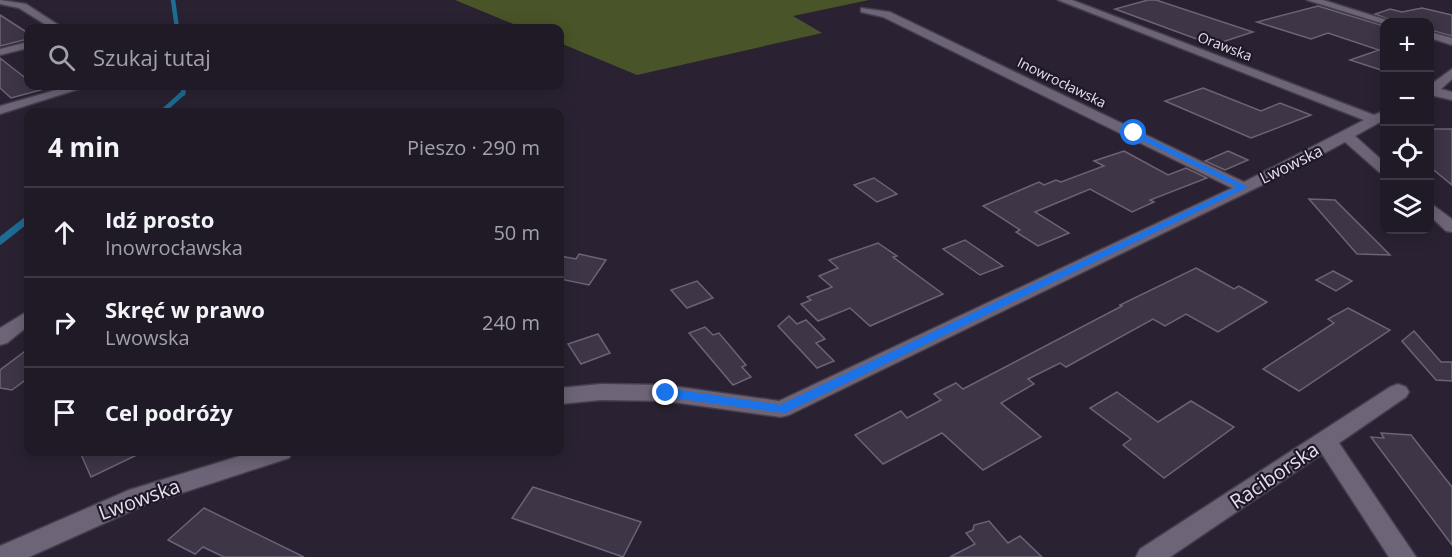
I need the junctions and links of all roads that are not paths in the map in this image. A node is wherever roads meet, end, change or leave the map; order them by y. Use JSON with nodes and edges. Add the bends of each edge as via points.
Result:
{"nodes":[{"id":1,"x":1063,"y":0,"type":"edge"},
{"id":2,"x":1312,"y":0,"type":"edge"},
{"id":3,"x":3,"y":4,"type":"edge"},
{"id":4,"x":865,"y":10,"type":"dead end"},
{"id":5,"x":1380,"y":20,"type":"edge"},
{"id":6,"x":51,"y":24,"type":"edge"},
{"id":7,"x":1434,"y":36,"type":"edge"},
{"id":8,"x":1452,"y":42,"type":"edge"},
{"id":9,"x":24,"y":46,"type":"edge"},
{"id":10,"x":0,"y":52,"type":"edge"},
{"id":11,"x":1452,"y":73,"type":"edge"},
{"id":12,"x":1434,"y":88,"type":"edge"},
{"id":13,"x":68,"y":90,"type":"edge"},
{"id":14,"x":1434,"y":91,"type":"edge"},
{"id":15,"x":1452,"y":96,"type":"edge"},
{"id":16,"x":0,"y":110,"type":"edge"},
{"id":17,"x":1380,"y":118,"type":"edge"},
{"id":18,"x":1347,"y":136,"type":"junction"},
{"id":19,"x":1380,"y":165,"type":"edge"},
{"id":20,"x":1244,"y":187,"type":"junction"},
{"id":21,"x":1434,"y":211,"type":"edge"},
{"id":22,"x":1452,"y":227,"type":"edge"},
{"id":23,"x":24,"y":320,"type":"edge"},
{"id":24,"x":0,"y":338,"type":"edge"},
{"id":25,"x":1398,"y":392,"type":"dead end"},
{"id":26,"x":564,"y":396,"type":"edge"},
{"id":27,"x":1325,"y":440,"type":"junction"},
{"id":28,"x":268,"y":456,"type":"edge"},
{"id":29,"x":2,"y":557,"type":"edge"},
{"id":30,"x":1149,"y":557,"type":"edge"},
{"id":31,"x":1403,"y":557,"type":"edge"}],
"edges":[{"from":1,"to":17,"type":"street","name":"Orawska"},
{"from":2,"to":5,"type":"street"},
{"from":3,"to":6,"type":"street","via":[[22,6]]},
{"from":4,"to":20,"type":"street","name":"Inowrocławska","via":[[886,14]]},
{"from":7,"to":8,"type":"street"},
{"from":9,"to":10,"type":"street"},
{"from":11,"to":12,"type":"street"},
{"from":13,"to":16,"type":"street"},
{"from":14,"to":15,"type":"street"},
{"from":17,"to":18,"type":"street","name":"Lwowska"},
{"from":18,"to":19,"type":"street"},
{"from":18,"to":20,"type":"street","name":"Lwowska"},
{"from":20,"to":26,"type":"street","name":"Lwowska","via":[[781,410],[666,393]]},
{"from":21,"to":22,"type":"street"},
{"from":23,"to":24,"type":"street"},
{"from":25,"to":27,"type":"street","name":"Raciborska"},
{"from":27,"to":30,"type":"street","name":"Raciborska"},
{"from":27,"to":31,"type":"street"},
{"from":28,"to":29,"type":"street","name":"Lwowska","via":[[138,497]]}]}
